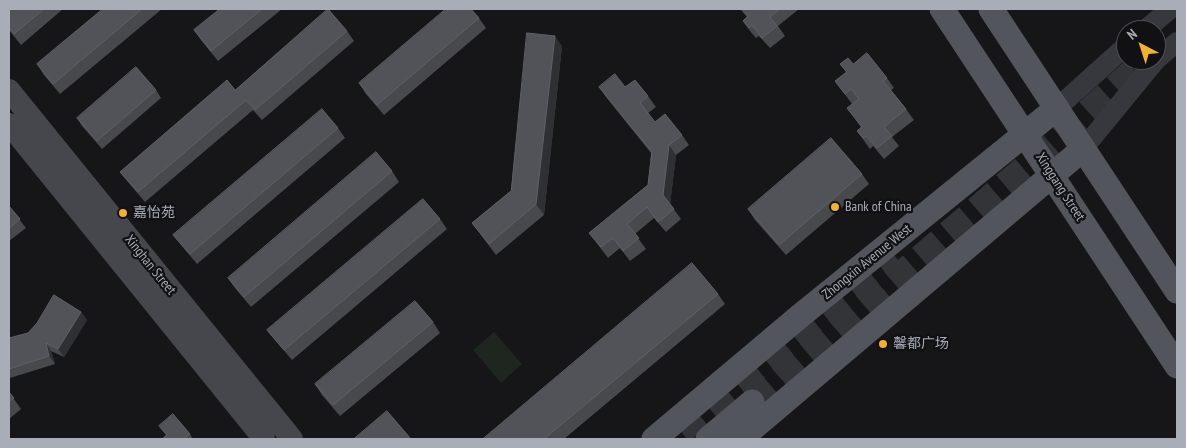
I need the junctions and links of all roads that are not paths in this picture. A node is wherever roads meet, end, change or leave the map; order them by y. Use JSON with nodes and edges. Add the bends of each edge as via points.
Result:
{"nodes":[{"id":1,"x":942,"y":9,"type":"edge"},
{"id":2,"x":990,"y":9,"type":"edge"},
{"id":3,"x":1170,"y":9,"type":"edge"},
{"id":4,"x":1157,"y":20,"type":"edge"},
{"id":5,"x":1177,"y":42,"type":"edge"},
{"id":6,"x":1166,"y":51,"type":"edge"},
{"id":7,"x":1116,"y":55,"type":"edge"},
{"id":8,"x":1148,"y":70,"type":"edge"},
{"id":9,"x":9,"y":90,"type":"edge"},
{"id":10,"x":1057,"y":108,"type":"junction"},
{"id":11,"x":9,"y":124,"type":"edge"},
{"id":12,"x":1025,"y":134,"type":"junction"},
{"id":13,"x":1083,"y":149,"type":"junction"},
{"id":14,"x":1052,"y":176,"type":"junction"},
{"id":15,"x":1177,"y":291,"type":"edge"},
{"id":16,"x":1177,"y":366,"type":"edge"},
{"id":17,"x":752,"y":402,"type":"tunnel mouth"},
{"id":18,"x":264,"y":439,"type":"edge"},
{"id":19,"x":292,"y":439,"type":"edge"},
{"id":20,"x":654,"y":439,"type":"edge"},
{"id":21,"x":708,"y":439,"type":"edge"},
{"id":22,"x":740,"y":439,"type":"edge"}],
"edges":[{"from":1,"to":12,"type":"main road","name":"Xinggang Street"},
{"from":2,"to":10,"type":"main road"},
{"from":3,"to":4,"type":"street"},
{"from":5,"to":6,"type":"street"},
{"from":7,"to":10,"type":"street","name":"Zhongxin Avenue West"},
{"from":8,"to":13,"type":"street"},
{"from":9,"to":19,"type":"main road","name":"Xinghan Street"},
{"from":10,"to":12,"type":"main road","name":"Zhongxin Avenue West"},
{"from":10,"to":13,"type":"main road"},
{"from":11,"to":18,"type":"main road","name":"Xinghan Street"},
{"from":12,"to":14,"type":"main road","name":"Xinggang Street"},
{"from":12,"to":20,"type":"main road","name":"Zhongxin Avenue West"},
{"from":13,"to":14,"type":"main road"},
{"from":13,"to":15,"type":"main road"},
{"from":14,"to":16,"type":"main road","name":"Xinggang Street"},
{"from":14,"to":22,"type":"main road"},
{"from":17,"to":21,"type":"main road"}]}
